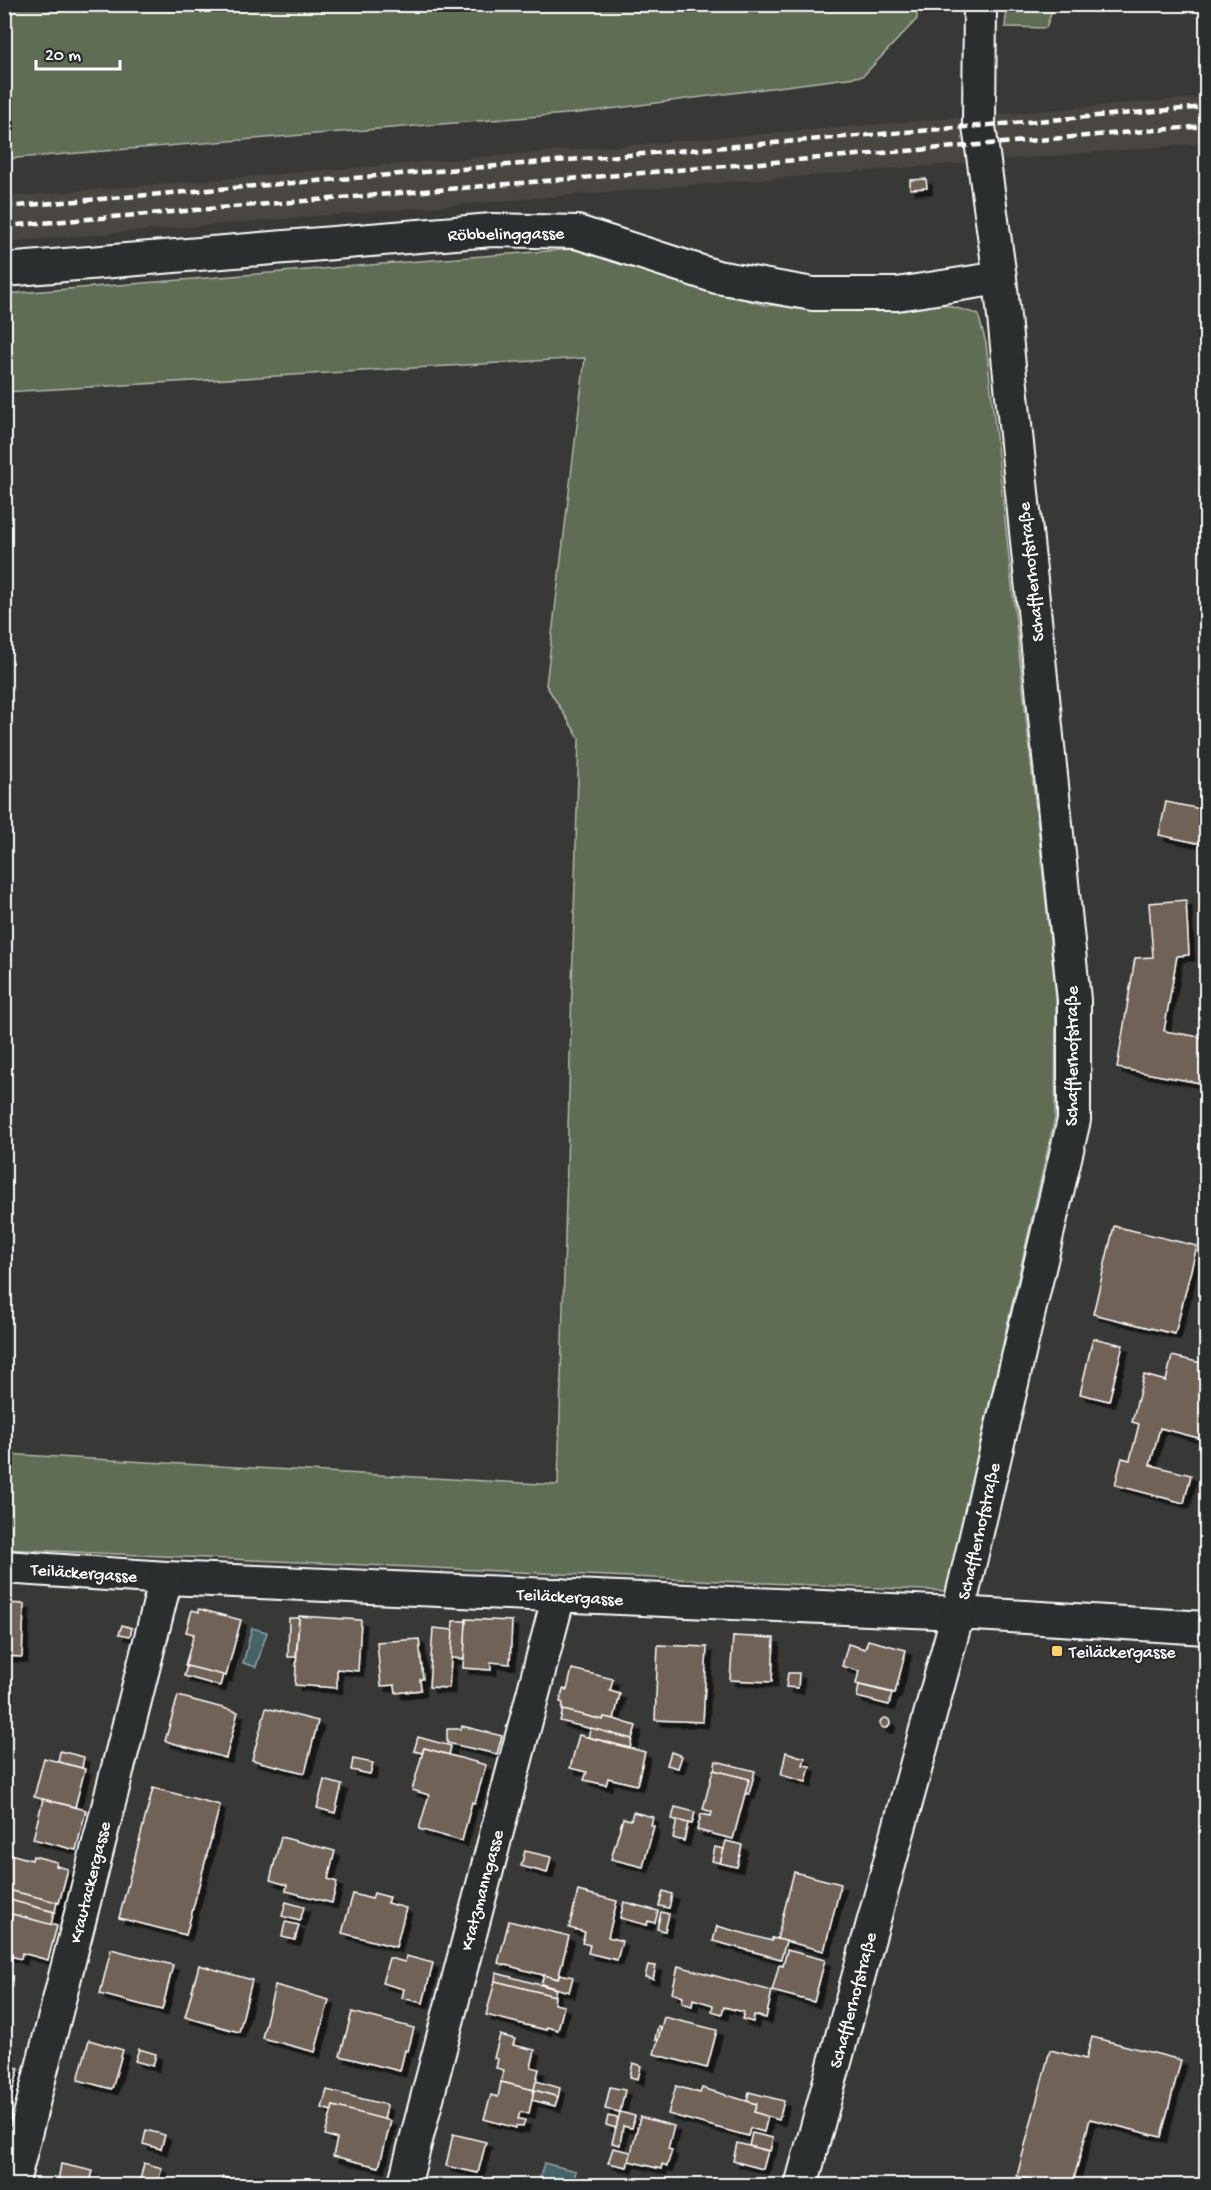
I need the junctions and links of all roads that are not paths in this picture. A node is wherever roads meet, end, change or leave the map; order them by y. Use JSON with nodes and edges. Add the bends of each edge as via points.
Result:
{"nodes":[{"id":1,"x":980,"y":4,"type":"edge"},
{"id":2,"x":4,"y":270,"type":"edge"},
{"id":3,"x":1000,"y":278,"type":"junction"},
{"id":4,"x":4,"y":1567,"type":"edge"},
{"id":5,"x":166,"y":1578,"type":"junction"},
{"id":6,"x":559,"y":1595,"type":"junction"},
{"id":7,"x":958,"y":1613,"type":"junction"},
{"id":8,"x":1206,"y":1628,"type":"edge"},
{"id":9,"x":12,"y":2186,"type":"edge"},
{"id":10,"x":404,"y":2186,"type":"edge"},
{"id":11,"x":801,"y":2186,"type":"edge"}],
"edges":[{"from":1,"to":3,"type":"street","name":"Schafflerhofstraße","via":[[979,126]]},
{"from":2,"to":3,"type":"street","name":"Röbbelinggasse","via":[[492,230],[577,232],[717,277],[813,294],[897,294]]},
{"from":3,"to":7,"type":"street","name":"Schafflerhofstraße","via":[[1074,1000],[1074,1120]]},
{"from":4,"to":5,"type":"street","name":"Teiläckergasse"},
{"from":5,"to":6,"type":"street","name":"Teiläckergasse"},
{"from":5,"to":9,"type":"street","name":"Krautackergasse"},
{"from":6,"to":7,"type":"street","name":"Teiläckergasse"},
{"from":6,"to":10,"type":"street","name":"Kratzmanngasse"},
{"from":7,"to":8,"type":"street","name":"Teiläckergasse"},
{"from":7,"to":11,"type":"street","name":"Schafflerhofstraße"}]}
